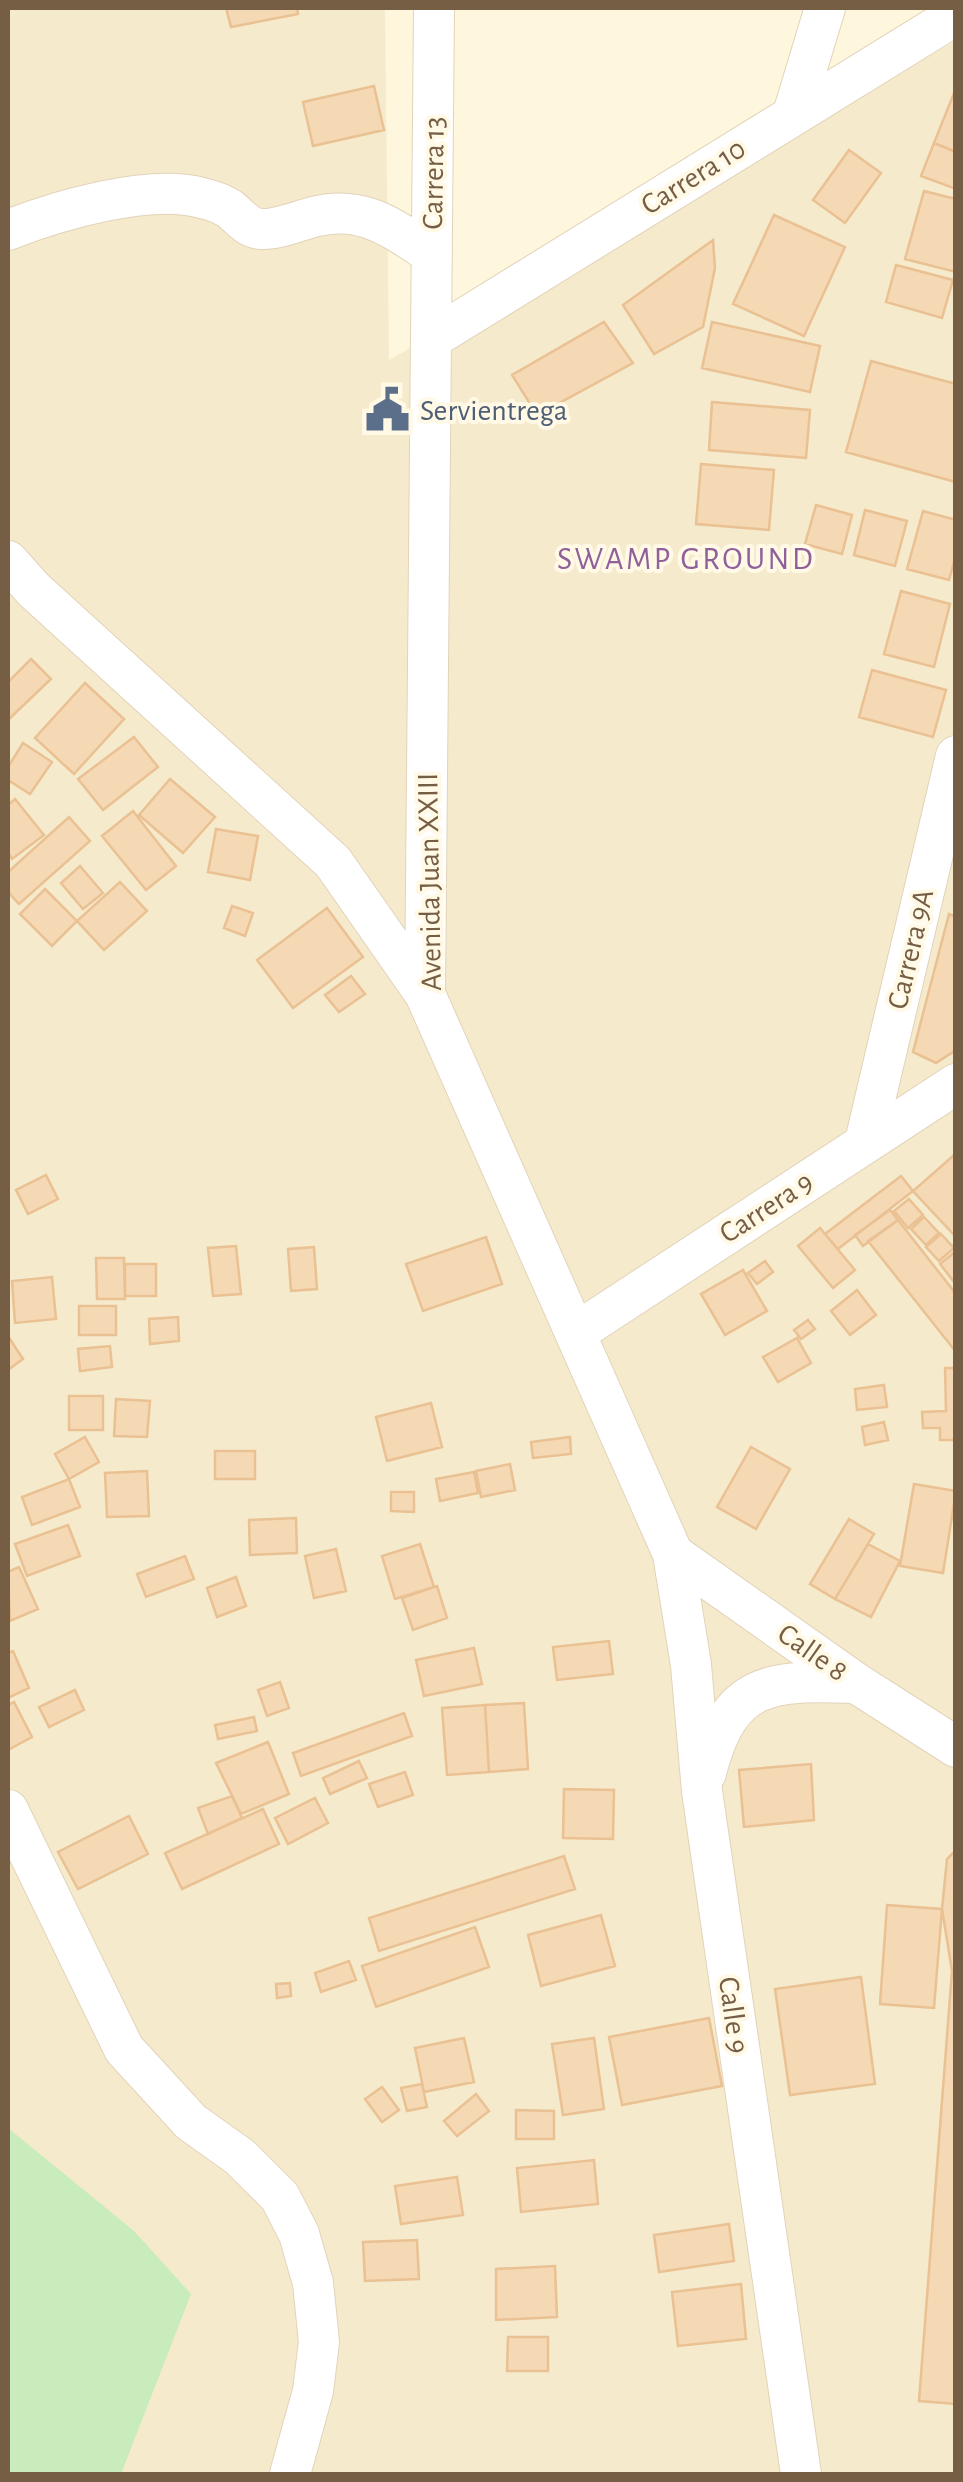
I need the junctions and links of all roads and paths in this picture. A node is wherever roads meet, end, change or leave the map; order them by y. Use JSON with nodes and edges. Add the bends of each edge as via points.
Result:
{"nodes":[{"id":1,"x":434,"y":8,"type":"edge"},
{"id":2,"x":826,"y":8,"type":"edge"},
{"id":3,"x":956,"y":15,"type":"edge"},
{"id":4,"x":793,"y":114,"type":"junction"},
{"id":5,"x":8,"y":230,"type":"edge"},
{"id":6,"x":432,"y":254,"type":"junction"},
{"id":7,"x":432,"y":339,"type":"junction"},
{"id":8,"x":16,"y":586,"type":"edge"},
{"id":9,"x":956,"y":756,"type":"edge"},
{"id":10,"x":425,"y":994,"type":"junction"},
{"id":11,"x":949,"y":1100,"type":"edge"},
{"id":12,"x":865,"y":1142,"type":"junction"},
{"id":13,"x":577,"y":1332,"type":"junction"},
{"id":14,"x":674,"y":1554,"type":"junction"},
{"id":15,"x":856,"y":1683,"type":"junction"},
{"id":16,"x":956,"y":1747,"type":"edge"},
{"id":17,"x":702,"y":1792,"type":"junction"},
{"id":18,"x":8,"y":1810,"type":"edge"},
{"id":19,"x":290,"y":2474,"type":"edge"},
{"id":20,"x":800,"y":2474,"type":"edge"}],
"edges":[{"from":1,"to":6,"type":"street","name":"Carrera 13"},
{"from":2,"to":4,"type":"street"},
{"from":3,"to":4,"type":"street","name":"Carrera 10"},
{"from":4,"to":7,"type":"street","name":"Carrera 10"},
{"from":5,"to":6,"type":"street","via":[[58,211],[198,196],[265,230],[328,213],[363,215]]},
{"from":6,"to":7,"type":"street","name":"Carrera 13"},
{"from":7,"to":10,"type":"street","name":"Avenida Juan XXIII"},
{"from":8,"to":10,"type":"street","via":[[334,862]]},
{"from":9,"to":12,"type":"street","name":"Carrera 9A"},
{"from":10,"to":13,"type":"street","name":"Avenida Juan XXIII"},
{"from":11,"to":12,"type":"street","name":"Carrera 9"},
{"from":12,"to":13,"type":"street","name":"Carrera 9"},
{"from":13,"to":14,"type":"street","name":"Avenida Juan XXIII"},
{"from":14,"to":15,"type":"street","name":"Calle 8"},
{"from":14,"to":17,"type":"street","name":"Calle 9"},
{"from":15,"to":16,"type":"street","name":"Calle 8"},
{"from":15,"to":17,"type":"street","via":[[792,1684],[748,1695],[725,1719]]},
{"from":17,"to":20,"type":"street","name":"Calle 9"},
{"from":18,"to":19,"type":"street","via":[[124,2049],[191,2122],[280,2196],[299,2234],[319,2342]]}]}
